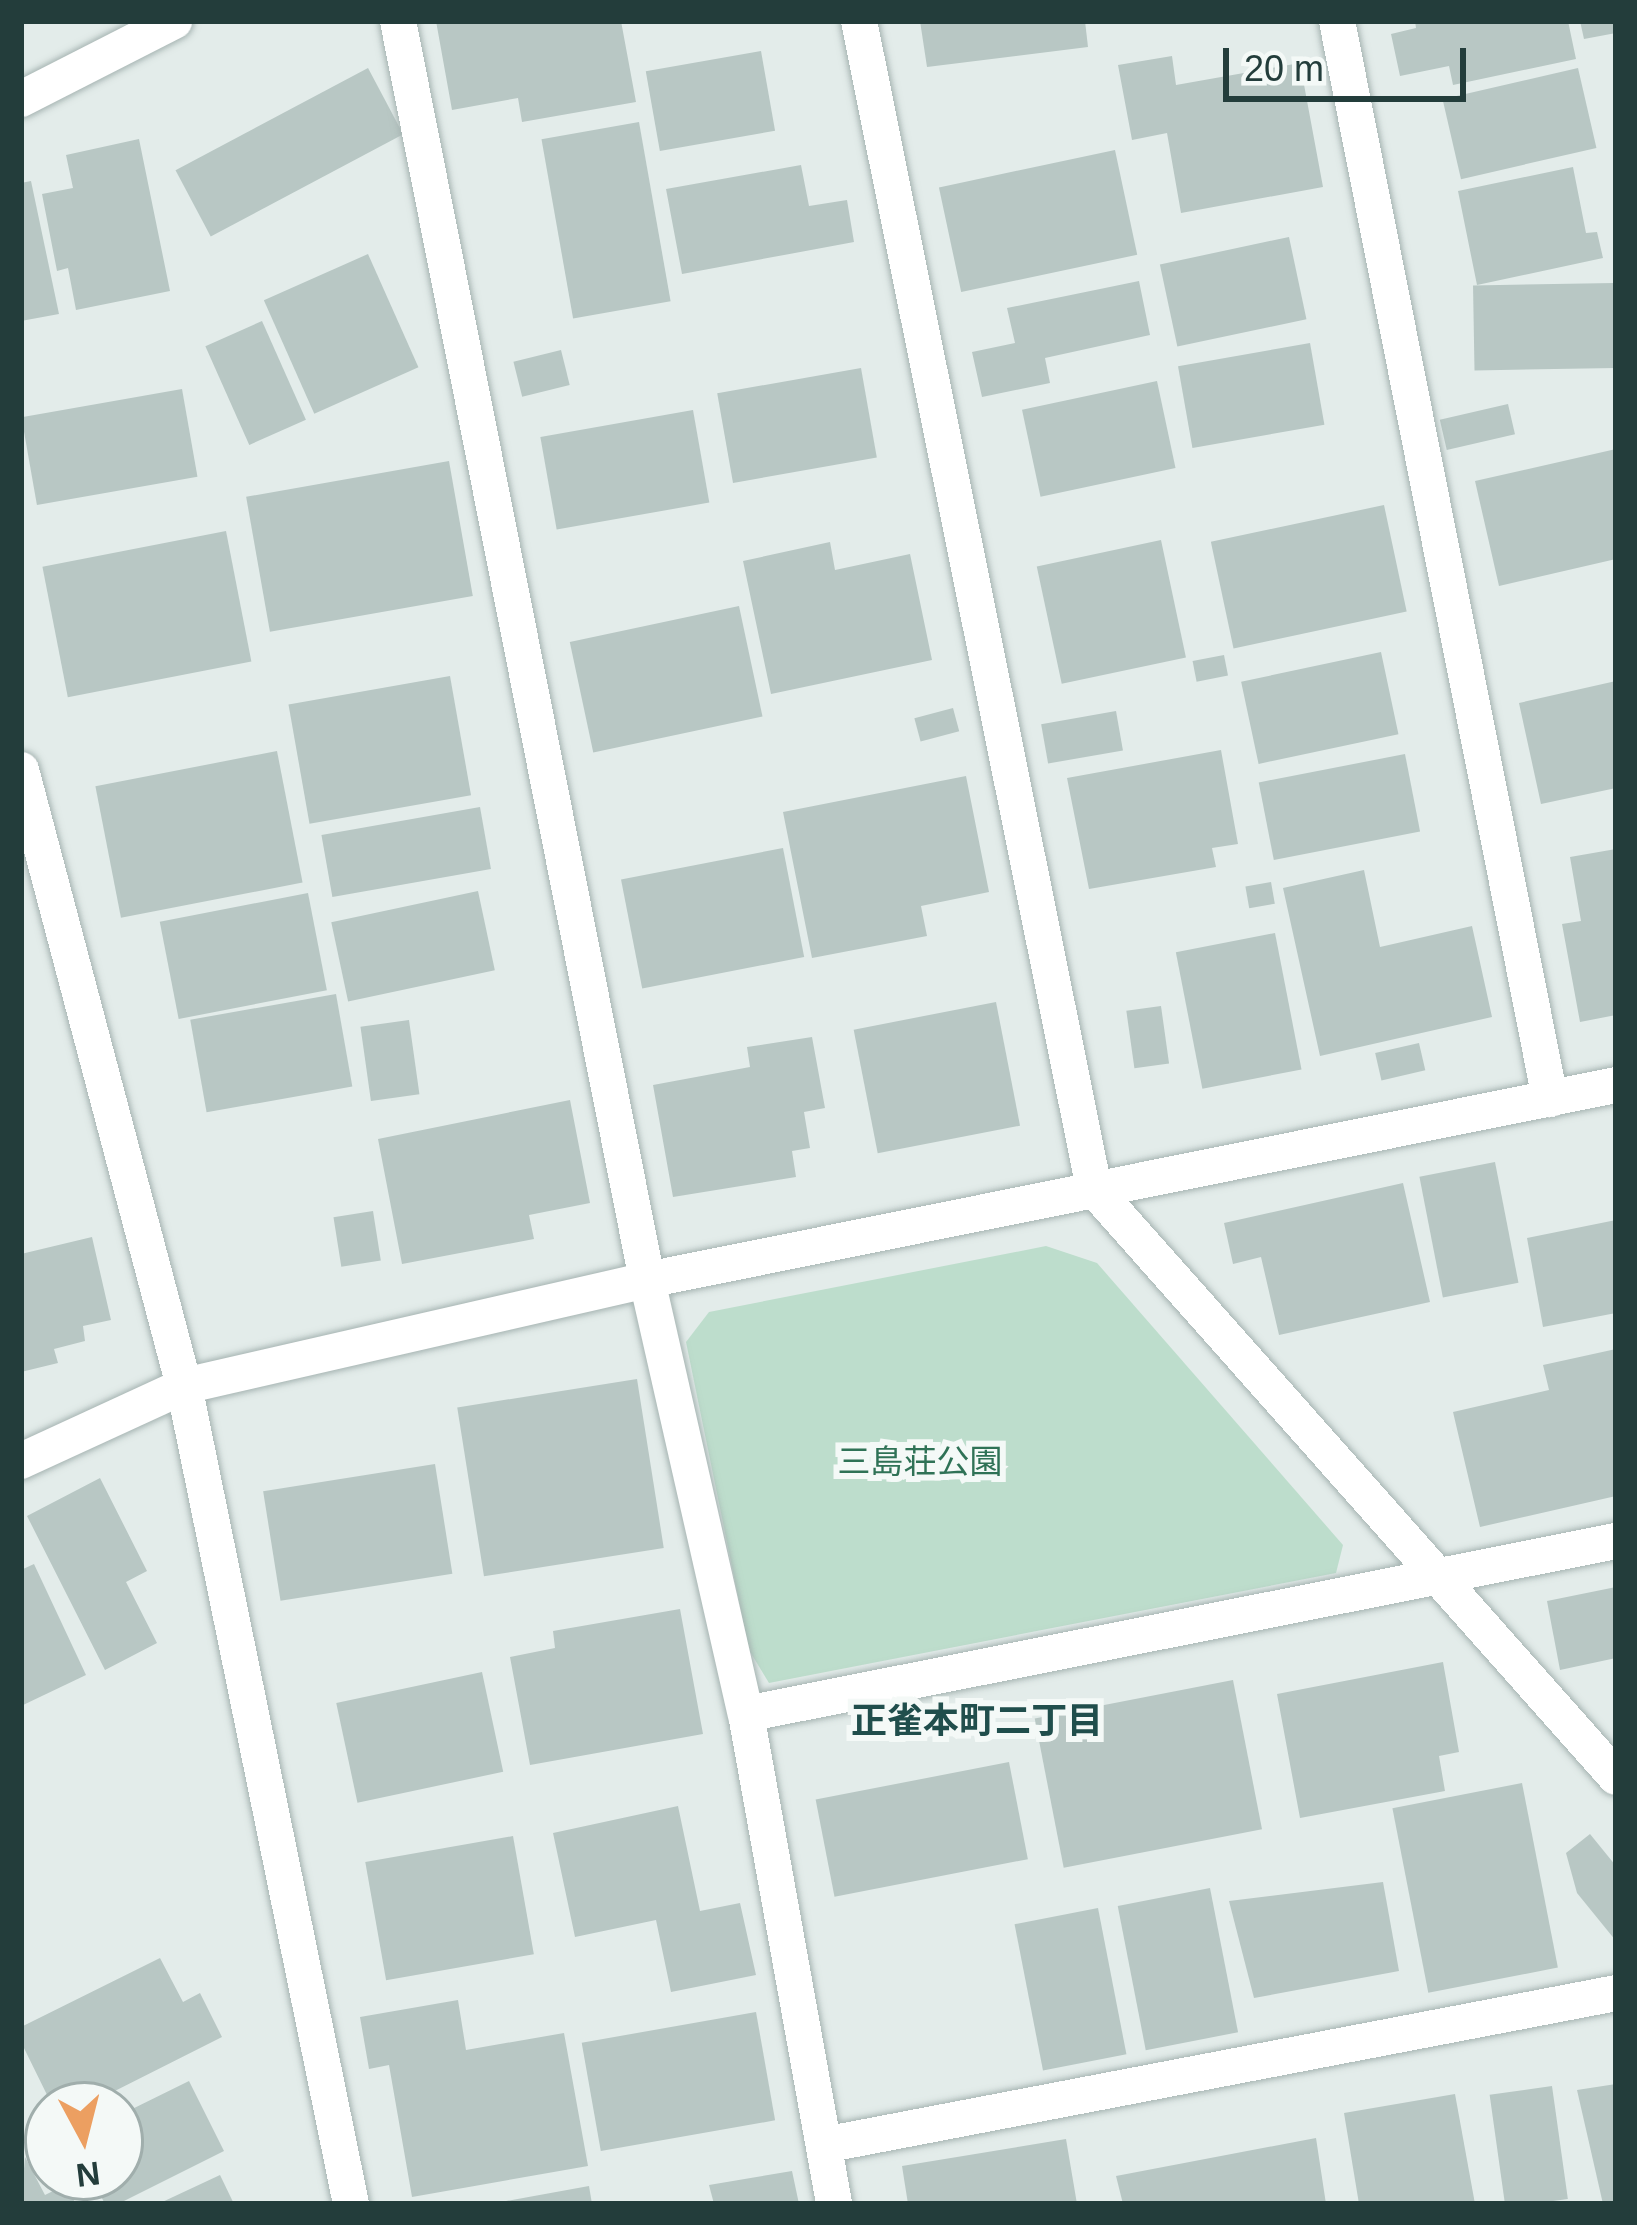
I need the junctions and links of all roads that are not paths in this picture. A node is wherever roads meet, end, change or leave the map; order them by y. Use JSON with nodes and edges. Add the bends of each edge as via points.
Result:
{"nodes":[{"id":1,"x":174,"y":21,"type":"edge"},
{"id":2,"x":398,"y":21,"type":"edge"},
{"id":3,"x":859,"y":21,"type":"edge"},
{"id":4,"x":1337,"y":21,"type":"edge"},
{"id":5,"x":21,"y":99,"type":"edge"},
{"id":6,"x":21,"y":770,"type":"edge"},
{"id":7,"x":1616,"y":1085,"type":"edge"},
{"id":8,"x":1550,"y":1099,"type":"junction"},
{"id":9,"x":1094,"y":1189,"type":"junction"},
{"id":10,"x":647,"y":1280,"type":"junction"},
{"id":11,"x":184,"y":1386,"type":"junction"},
{"id":12,"x":21,"y":1461,"type":"edge"},
{"id":13,"x":1616,"y":1541,"type":"edge"},
{"id":14,"x":1435,"y":1574,"type":"junction"},
{"id":15,"x":746,"y":1714,"type":"junction"},
{"id":16,"x":1616,"y":1777,"type":"edge"},
{"id":17,"x":1616,"y":1993,"type":"edge"},
{"id":18,"x":824,"y":2146,"type":"junction"},
{"id":19,"x":351,"y":2204,"type":"edge"},
{"id":20,"x":834,"y":2204,"type":"edge"}],
"edges":[{"from":1,"to":5,"type":"street"},
{"from":2,"to":10,"type":"street"},
{"from":3,"to":9,"type":"street"},
{"from":4,"to":8,"type":"street"},
{"from":6,"to":11,"type":"street"},
{"from":7,"to":8,"type":"street"},
{"from":8,"to":9,"type":"street"},
{"from":9,"to":10,"type":"street"},
{"from":9,"to":14,"type":"street"},
{"from":10,"to":11,"type":"street"},
{"from":10,"to":15,"type":"street"},
{"from":11,"to":12,"type":"street"},
{"from":11,"to":19,"type":"street"},
{"from":13,"to":14,"type":"street"},
{"from":14,"to":15,"type":"street"},
{"from":14,"to":16,"type":"street"},
{"from":15,"to":18,"type":"street"},
{"from":17,"to":18,"type":"street"},
{"from":18,"to":20,"type":"street"}]}
